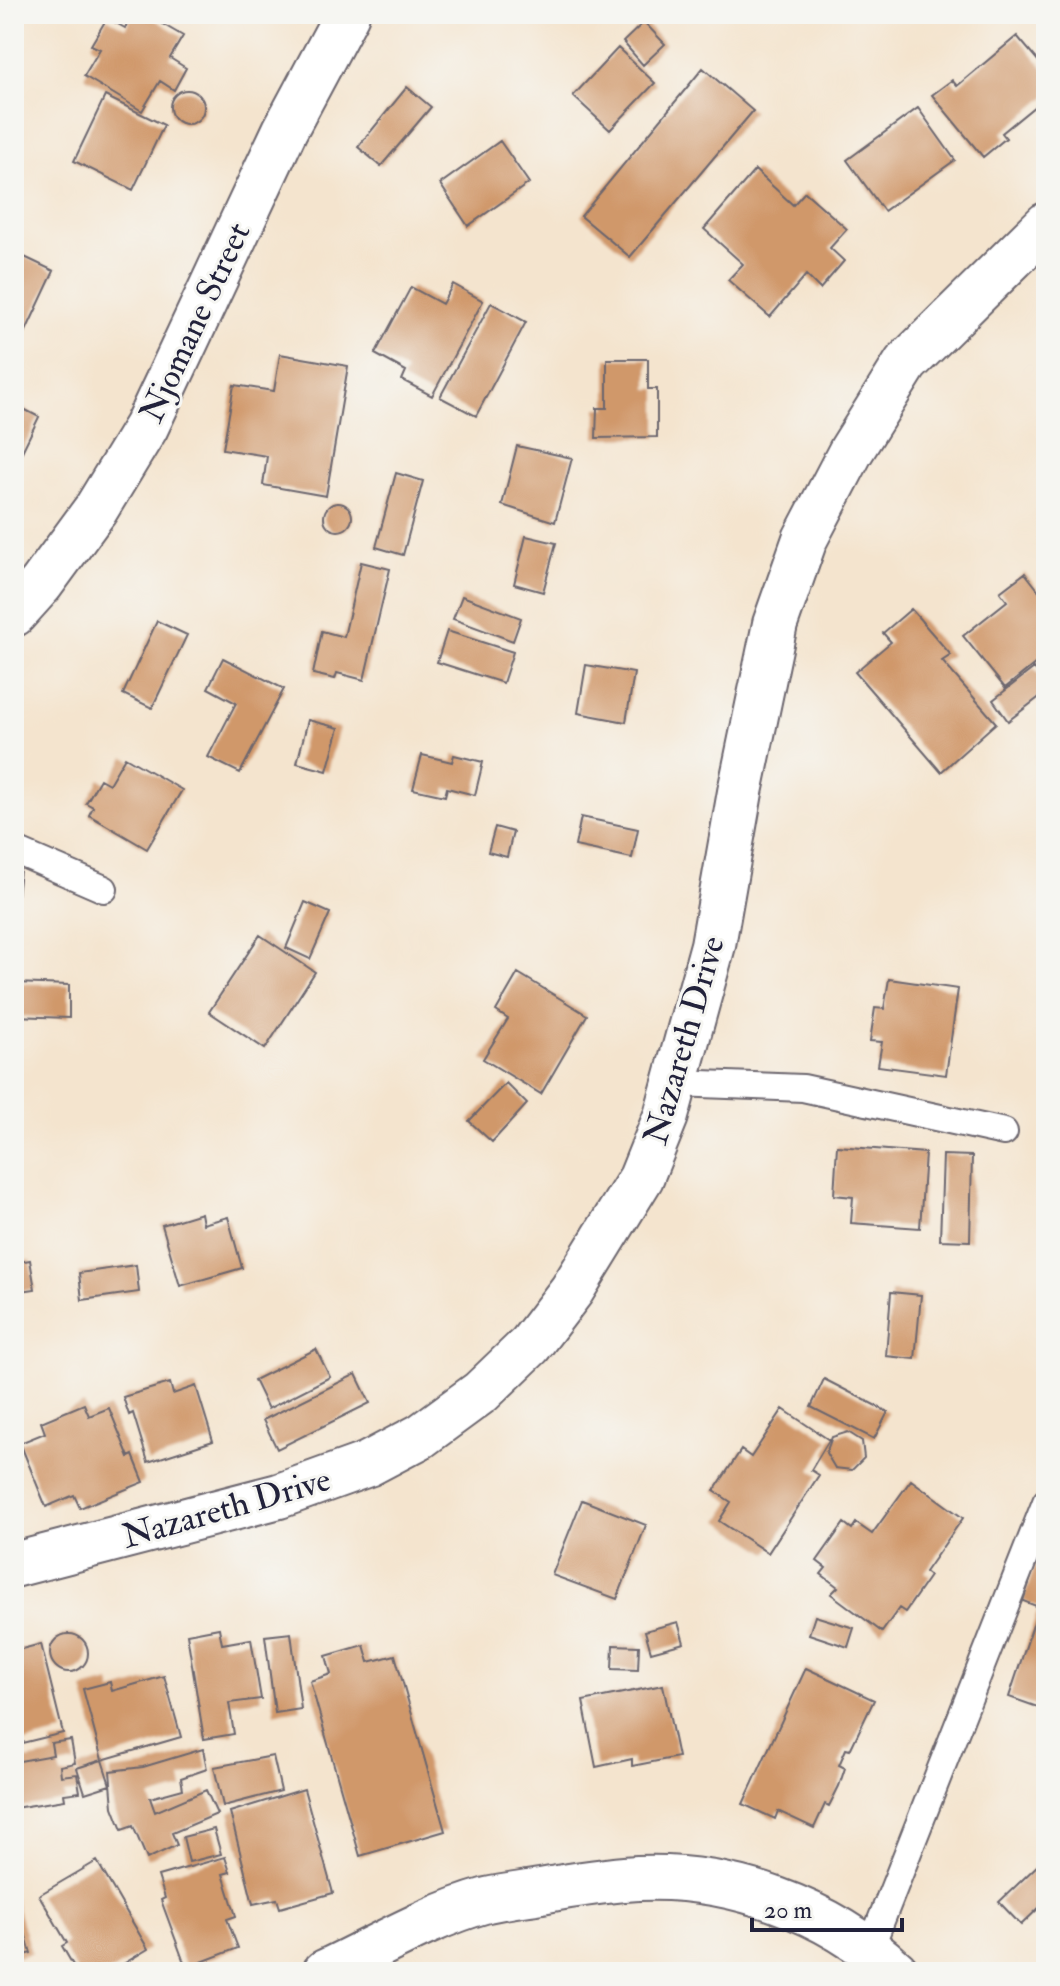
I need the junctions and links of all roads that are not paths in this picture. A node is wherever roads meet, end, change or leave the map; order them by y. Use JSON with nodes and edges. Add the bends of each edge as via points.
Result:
{"nodes":[{"id":1,"x":347,"y":14,"type":"edge"},
{"id":2,"x":1046,"y":225,"type":"edge"},
{"id":3,"x":14,"y":614,"type":"edge"},
{"id":4,"x":14,"y":850,"type":"edge"},
{"id":5,"x":104,"y":889,"type":"dead end"},
{"id":6,"x":676,"y":1083,"type":"junction"},
{"id":7,"x":1004,"y":1132,"type":"dead end"},
{"id":8,"x":1046,"y":1502,"type":"edge"},
{"id":9,"x":14,"y":1565,"type":"edge"},
{"id":10,"x":883,"y":1962,"type":"edge"},
{"id":11,"x":325,"y":1972,"type":"edge"}],
"edges":[{"from":1,"to":3,"type":"street","name":"Njomane Street","via":[[285,130],[146,427],[96,509]]},
{"from":2,"to":6,"type":"street","name":"Nazareth Drive","via":[[906,363],[805,539],[775,624],[713,945]]},
{"from":4,"to":5,"type":"lane"},
{"from":6,"to":7,"type":"lane","via":[[803,1088]]},
{"from":6,"to":9,"type":"street","name":"Nazareth Drive","via":[[641,1178],[572,1290],[530,1345],[421,1436],[368,1464],[279,1496]]},
{"from":8,"to":10,"type":"lane"},
{"from":10,"to":11,"type":"street","via":[[836,1927],[772,1898],[714,1883],[640,1878],[488,1900]]}]}
